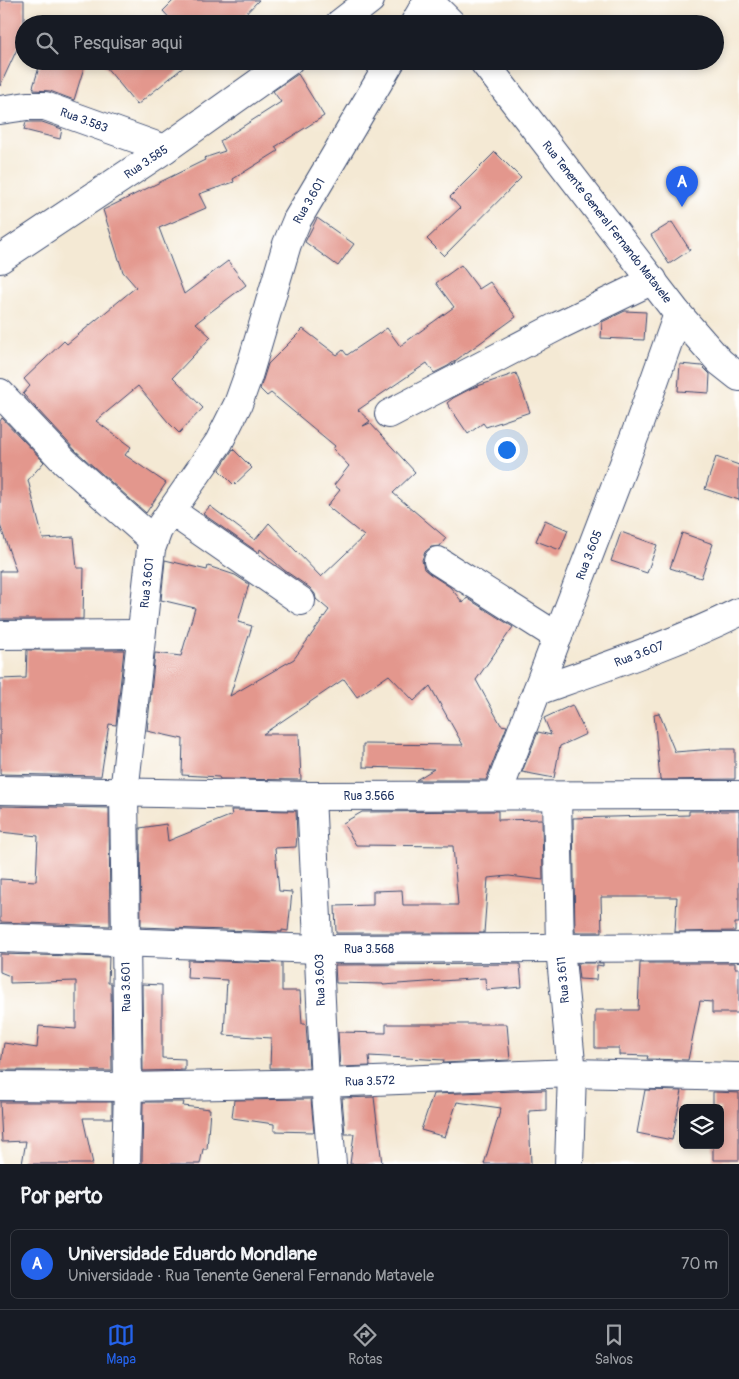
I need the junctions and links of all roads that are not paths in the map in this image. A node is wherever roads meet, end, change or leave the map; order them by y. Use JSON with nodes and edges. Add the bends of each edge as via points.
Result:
{"nodes":[{"id":1,"x":370,"y":0,"type":"edge"},
{"id":2,"x":428,"y":0,"type":"edge"},
{"id":3,"x":351,"y":15,"type":"edge"},
{"id":4,"x":419,"y":15,"type":"edge"},
{"id":5,"x":443,"y":15,"type":"edge"},
{"id":6,"x":276,"y":70,"type":"edge"},
{"id":7,"x":387,"y":70,"type":"edge"},
{"id":8,"x":490,"y":70,"type":"edge"},
{"id":9,"x":0,"y":110,"type":"edge"},
{"id":10,"x":165,"y":149,"type":"junction"},
{"id":11,"x":0,"y":259,"type":"edge"},
{"id":12,"x":653,"y":280,"type":"junction"},
{"id":13,"x":678,"y":314,"type":"junction"},
{"id":14,"x":739,"y":377,"type":"edge"},
{"id":15,"x":0,"y":393,"type":"edge"},
{"id":16,"x":389,"y":414,"type":"dead end"},
{"id":17,"x":171,"y":511,"type":"junction"},
{"id":18,"x":153,"y":540,"type":"junction"},
{"id":19,"x":438,"y":560,"type":"dead end"},
{"id":20,"x":301,"y":601,"type":"dead end"},
{"id":21,"x":739,"y":612,"type":"edge"},
{"id":22,"x":141,"y":634,"type":"junction"},
{"id":23,"x":0,"y":635,"type":"edge"},
{"id":24,"x":558,"y":637,"type":"junction"},
{"id":25,"x":537,"y":691,"type":"junction"},
{"id":26,"x":0,"y":790,"type":"edge"},
{"id":27,"x":124,"y":793,"type":"junction"},
{"id":28,"x":497,"y":795,"type":"junction"},
{"id":29,"x":739,"y":795,"type":"edge"},
{"id":30,"x":311,"y":796,"type":"junction"},
{"id":31,"x":557,"y":796,"type":"junction"},
{"id":32,"x":0,"y":938,"type":"edge"},
{"id":33,"x":126,"y":942,"type":"junction"},
{"id":34,"x":739,"y":946,"type":"edge"},
{"id":35,"x":560,"y":948,"type":"junction"},
{"id":36,"x":319,"y":949,"type":"junction"},
{"id":37,"x":572,"y":1073,"type":"junction"},
{"id":38,"x":739,"y":1077,"type":"edge"},
{"id":39,"x":325,"y":1083,"type":"junction"},
{"id":40,"x":0,"y":1086,"type":"edge"},
{"id":41,"x":128,"y":1088,"type":"junction"},
{"id":42,"x":126,"y":1164,"type":"edge"},
{"id":43,"x":332,"y":1164,"type":"edge"},
{"id":44,"x":569,"y":1164,"type":"edge"}],
"edges":[{"from":1,"to":3,"type":"street"},
{"from":2,"to":4,"type":"street"},
{"from":2,"to":5,"type":"street"},
{"from":6,"to":10,"type":"street","name":"Rua 3.585"},
{"from":7,"to":17,"type":"street","name":"Rua 3.601","via":[[297,220],[238,404],[219,442]]},
{"from":8,"to":12,"type":"street","name":"Rua Tenente General Fernando Matavele"},
{"from":9,"to":10,"type":"street","name":"Rua 3.583","via":[[45,106]]},
{"from":10,"to":11,"type":"street","name":"Rua 3.585"},
{"from":12,"to":13,"type":"street","name":"Rua Tenente General Fernando Matavele"},
{"from":12,"to":16,"type":"street"},
{"from":13,"to":14,"type":"street","name":"Rua Tenente General Fernando Matavele","via":[[720,362]]},
{"from":13,"to":24,"type":"street","name":"Rua 3.605"},
{"from":15,"to":18,"type":"street","via":[[65,462]]},
{"from":17,"to":18,"type":"street","name":"Rua 3.601"},
{"from":17,"to":20,"type":"street"},
{"from":18,"to":22,"type":"street","name":"Rua 3.601"},
{"from":19,"to":24,"type":"street"},
{"from":21,"to":25,"type":"street","name":"Rua 3.607","via":[[631,658]]},
{"from":22,"to":23,"type":"street"},
{"from":22,"to":27,"type":"street","name":"Rua 3.601"},
{"from":24,"to":25,"type":"street","name":"Rua 3.605"},
{"from":25,"to":28,"type":"street","name":"Rua 3.605"},
{"from":26,"to":27,"type":"street","name":"Rua 3.566"},
{"from":27,"to":30,"type":"street","name":"Rua 3.566"},
{"from":27,"to":33,"type":"street","name":"Rua 3.601"},
{"from":28,"to":30,"type":"street","name":"Rua 3.566"},
{"from":28,"to":31,"type":"street","name":"Rua 3.566"},
{"from":29,"to":31,"type":"street","name":"Rua 3.566"},
{"from":30,"to":36,"type":"street","name":"Rua 3.603"},
{"from":31,"to":35,"type":"street","name":"Rua 3.611"},
{"from":32,"to":33,"type":"street","name":"Rua 3.568"},
{"from":33,"to":36,"type":"street","name":"Rua 3.568"},
{"from":33,"to":41,"type":"street","name":"Rua 3.601"},
{"from":34,"to":35,"type":"street","name":"Rua 3.568"},
{"from":35,"to":36,"type":"street","name":"Rua 3.568"},
{"from":35,"to":37,"type":"street","name":"Rua 3.611"},
{"from":36,"to":39,"type":"street","name":"Rua 3.603"},
{"from":37,"to":38,"type":"street","name":"Rua 3.572"},
{"from":37,"to":39,"type":"street","name":"Rua 3.572"},
{"from":37,"to":44,"type":"street","name":"Rua 3.611"},
{"from":39,"to":41,"type":"street","name":"Rua 3.572"},
{"from":39,"to":43,"type":"street","name":"Rua 3.603"},
{"from":40,"to":41,"type":"street","name":"Rua 3.572"},
{"from":41,"to":42,"type":"street","name":"Rua 3.601"}]}
